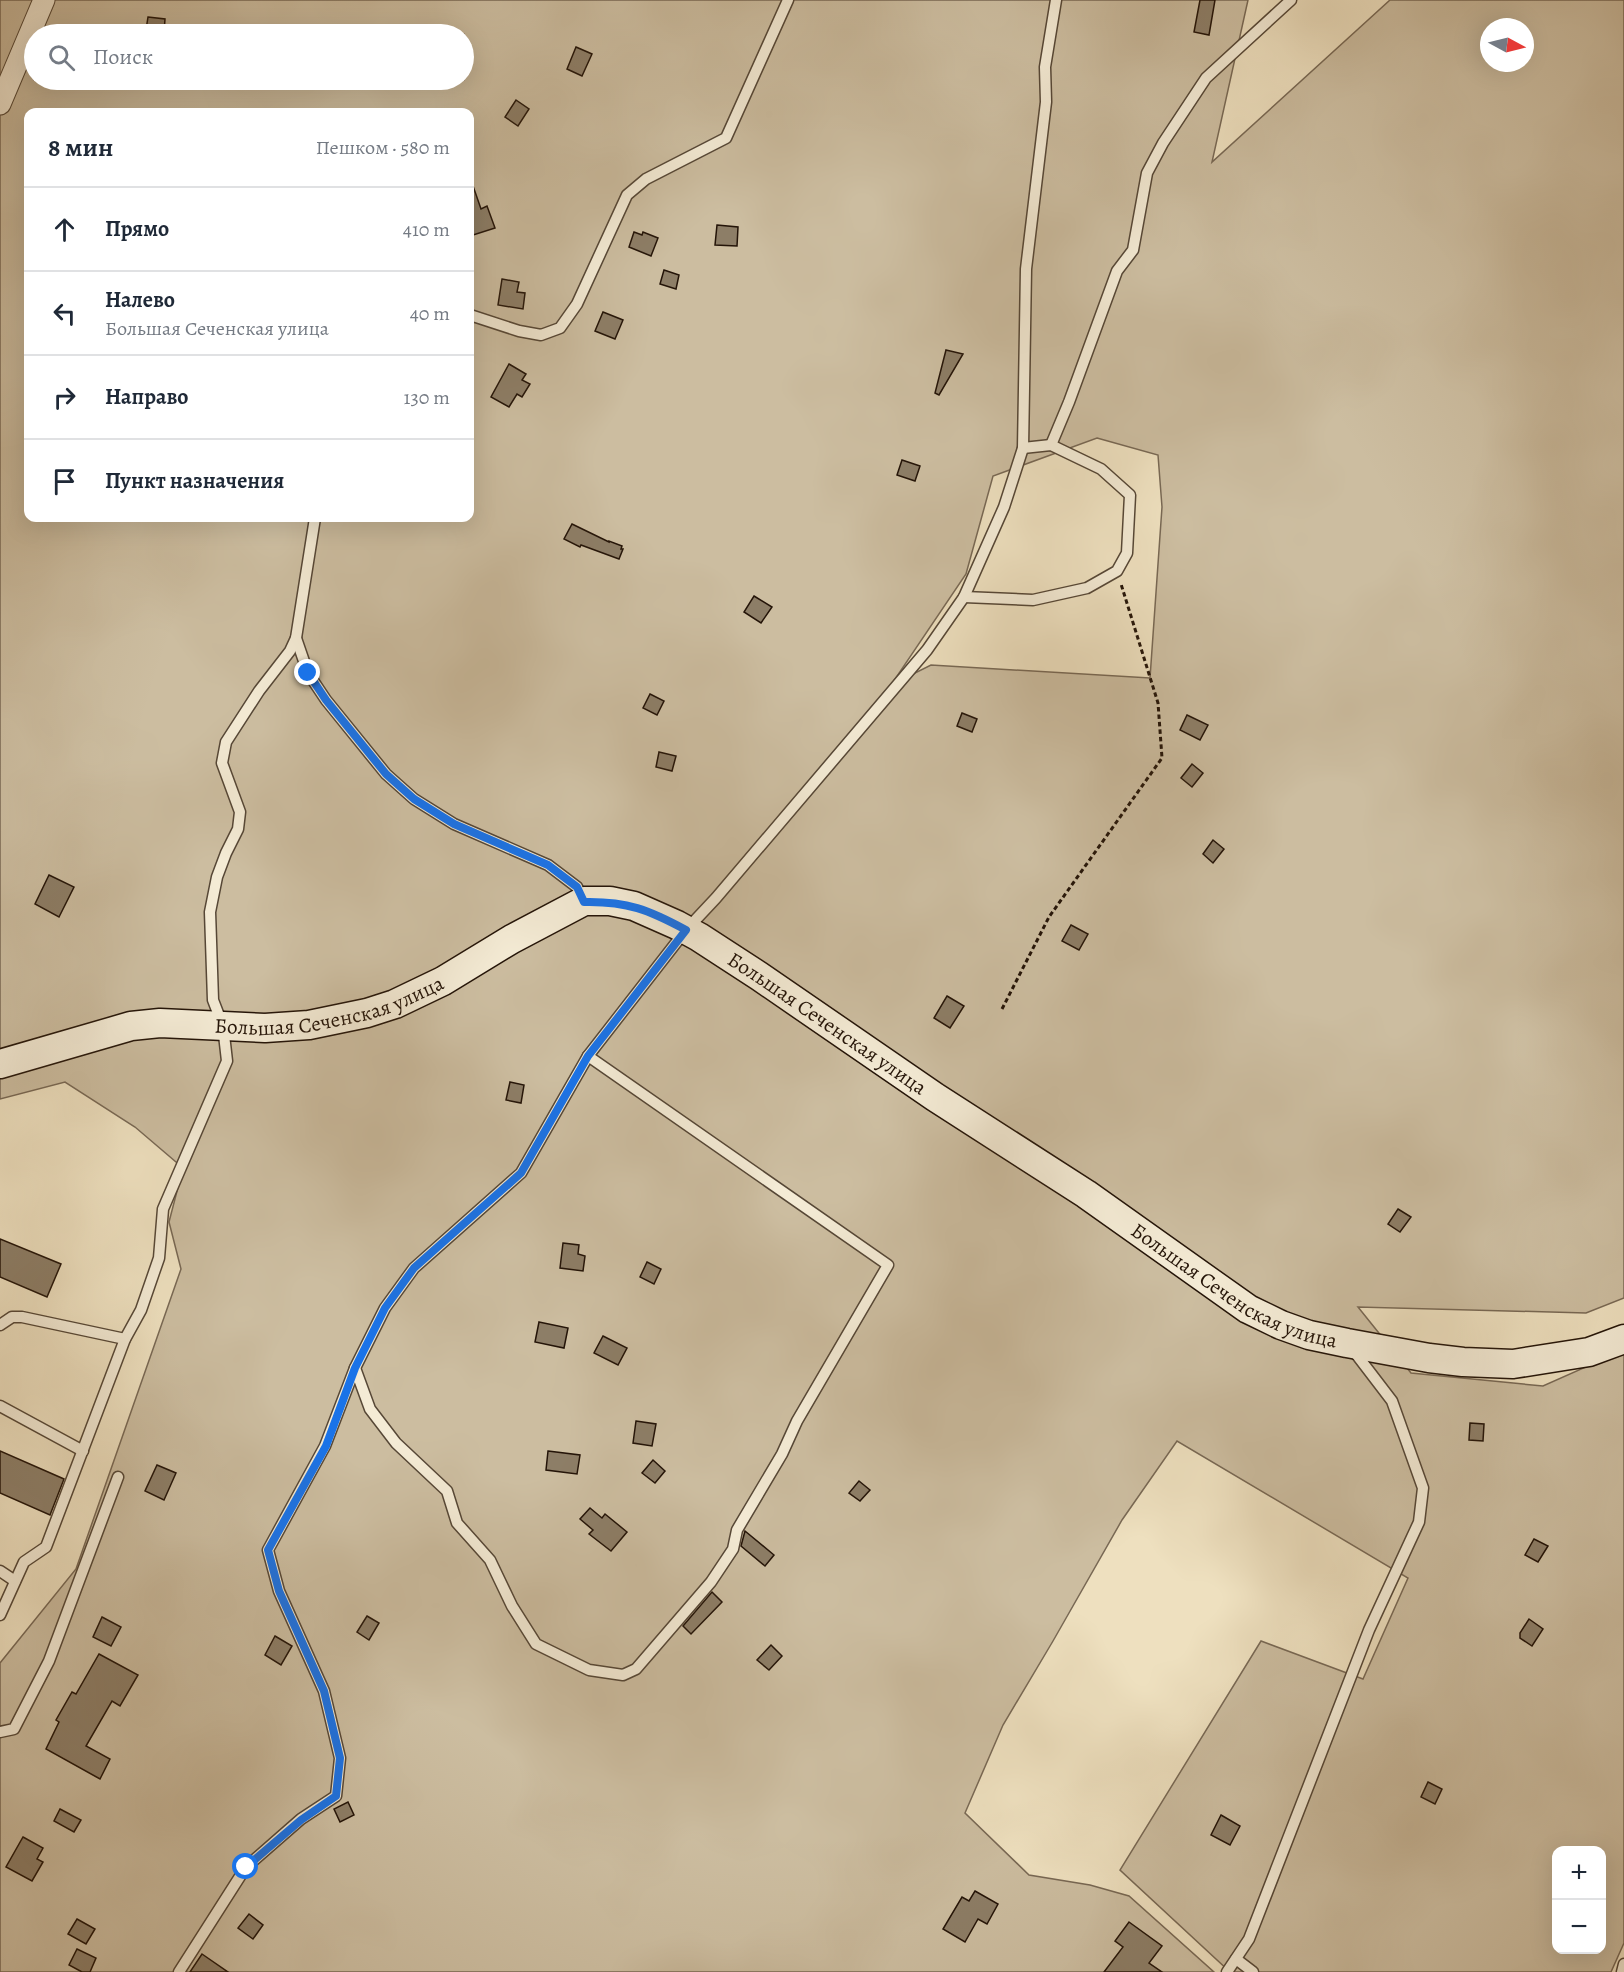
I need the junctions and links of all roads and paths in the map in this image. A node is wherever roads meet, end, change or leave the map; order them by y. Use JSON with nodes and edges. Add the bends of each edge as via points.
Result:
{"nodes":[{"id":1,"x":44,"y":0,"type":"edge"},
{"id":2,"x":788,"y":0,"type":"edge"},
{"id":3,"x":1056,"y":0,"type":"edge"},
{"id":4,"x":1291,"y":0,"type":"edge"},
{"id":5,"x":34,"y":24,"type":"edge"},
{"id":6,"x":24,"y":47,"type":"edge"},
{"id":7,"x":0,"y":104,"type":"edge"},
{"id":8,"x":474,"y":316,"type":"edge"},
{"id":9,"x":1051,"y":445,"type":"junction"},
{"id":10,"x":1023,"y":448,"type":"junction"},
{"id":11,"x":314,"y":522,"type":"edge"},
{"id":12,"x":1117,"y":571,"type":"junction"},
{"id":13,"x":964,"y":597,"type":"junction"},
{"id":14,"x":296,"y":639,"type":"junction"},
{"id":15,"x":584,"y":902,"type":"junction"},
{"id":16,"x":686,"y":930,"type":"junction"},
{"id":17,"x":1002,"y":1010,"type":"dead end"},
{"id":18,"x":223,"y":1026,"type":"junction"},
{"id":19,"x":588,"y":1056,"type":"junction"},
{"id":20,"x":0,"y":1064,"type":"edge"},
{"id":21,"x":0,"y":1325,"type":"edge"},
{"id":22,"x":125,"y":1339,"type":"junction"},
{"id":23,"x":1624,"y":1339,"type":"edge"},
{"id":24,"x":1347,"y":1343,"type":"junction"},
{"id":25,"x":355,"y":1368,"type":"junction"},
{"id":26,"x":0,"y":1406,"type":"edge"},
{"id":27,"x":83,"y":1451,"type":"junction"},
{"id":28,"x":118,"y":1477,"type":"dead end"},
{"id":29,"x":0,"y":1571,"type":"edge"},
{"id":30,"x":15,"y":1581,"type":"junction"},
{"id":31,"x":0,"y":1616,"type":"edge"},
{"id":32,"x":0,"y":1732,"type":"edge"},
{"id":33,"x":1236,"y":1959,"type":"junction"},
{"id":34,"x":1624,"y":1964,"type":"edge"},
{"id":35,"x":179,"y":1972,"type":"edge"},
{"id":36,"x":1227,"y":1972,"type":"edge"},
{"id":37,"x":1253,"y":1972,"type":"edge"},
{"id":38,"x":1622,"y":1972,"type":"edge"}],
"edges":[{"from":1,"to":5,"type":"street"},
{"from":2,"to":8,"type":"lane","via":[[726,138],[646,179],[627,195],[577,304],[560,328],[541,335]]},
{"from":3,"to":10,"type":"lane","via":[[1045,67],[1046,102],[1026,269]]},
{"from":4,"to":9,"type":"lane","via":[[1206,78],[1163,143],[1147,173],[1133,250],[1117,271]]},
{"from":6,"to":7,"type":"street"},
{"from":9,"to":10,"type":"lane"},
{"from":9,"to":12,"type":"lane","via":[[1101,469],[1130,495],[1127,553]]},
{"from":10,"to":13,"type":"lane","via":[[1004,507]]},
{"from":11,"to":14,"type":"lane"},
{"from":12,"to":13,"type":"lane","via":[[1087,588],[1033,600]]},
{"from":12,"to":17,"type":"path","via":[[1158,702],[1162,758],[1049,916]]},
{"from":13,"to":16,"type":"lane","via":[[927,650]]},
{"from":14,"to":15,"type":"lane","via":[[308,673],[386,774],[414,799],[454,824],[548,865],[577,887]]},
{"from":14,"to":18,"type":"lane","via":[[226,742],[222,763],[240,812],[238,829],[216,877],[210,912],[213,1000]]},
{"from":15,"to":16,"type":"street","name":"Большая Сеченская улица","via":[[610,901],[634,906]]},
{"from":15,"to":18,"type":"street","name":"Большая Сеченская улица","via":[[395,1004],[309,1025]]},
{"from":16,"to":19,"type":"lane"},
{"from":16,"to":24,"type":"street","name":"Большая Сеченская улица","via":[[1086,1194],[1248,1309],[1309,1335]]},
{"from":18,"to":20,"type":"street","name":"Большая Сеченская улица","via":[[131,1026]]},
{"from":18,"to":22,"type":"lane","via":[[227,1061],[163,1209],[159,1258],[141,1310]]},
{"from":19,"to":25,"type":"lane","via":[[521,1173],[414,1268],[385,1308]]},
{"from":19,"to":25,"type":"lane","via":[[888,1265],[737,1530],[734,1550],[711,1582],[636,1669],[623,1675],[589,1670],[536,1644],[490,1560],[457,1523],[447,1491],[396,1443],[370,1409]]},
{"from":21,"to":22,"type":"lane","via":[[12,1317],[22,1317]]},
{"from":22,"to":27,"type":"lane"},
{"from":23,"to":24,"type":"street","name":"Большая Сеченская улица","via":[[1589,1352],[1513,1364],[1440,1359]]},
{"from":24,"to":33,"type":"lane","via":[[1392,1401],[1423,1488],[1419,1522],[1369,1630],[1249,1940]]},
{"from":25,"to":35,"type":"lane","via":[[326,1446],[268,1550],[279,1591],[324,1691],[340,1758],[336,1796],[246,1867]]},
{"from":26,"to":27,"type":"lane"},
{"from":27,"to":30,"type":"lane","via":[[46,1547],[24,1562]]},
{"from":28,"to":32,"type":"lane","via":[[49,1661],[14,1729]]},
{"from":29,"to":30,"type":"lane"},
{"from":30,"to":31,"type":"lane"},
{"from":33,"to":36,"type":"lane"},
{"from":33,"to":37,"type":"lane"},
{"from":34,"to":38,"type":"lane"}]}
